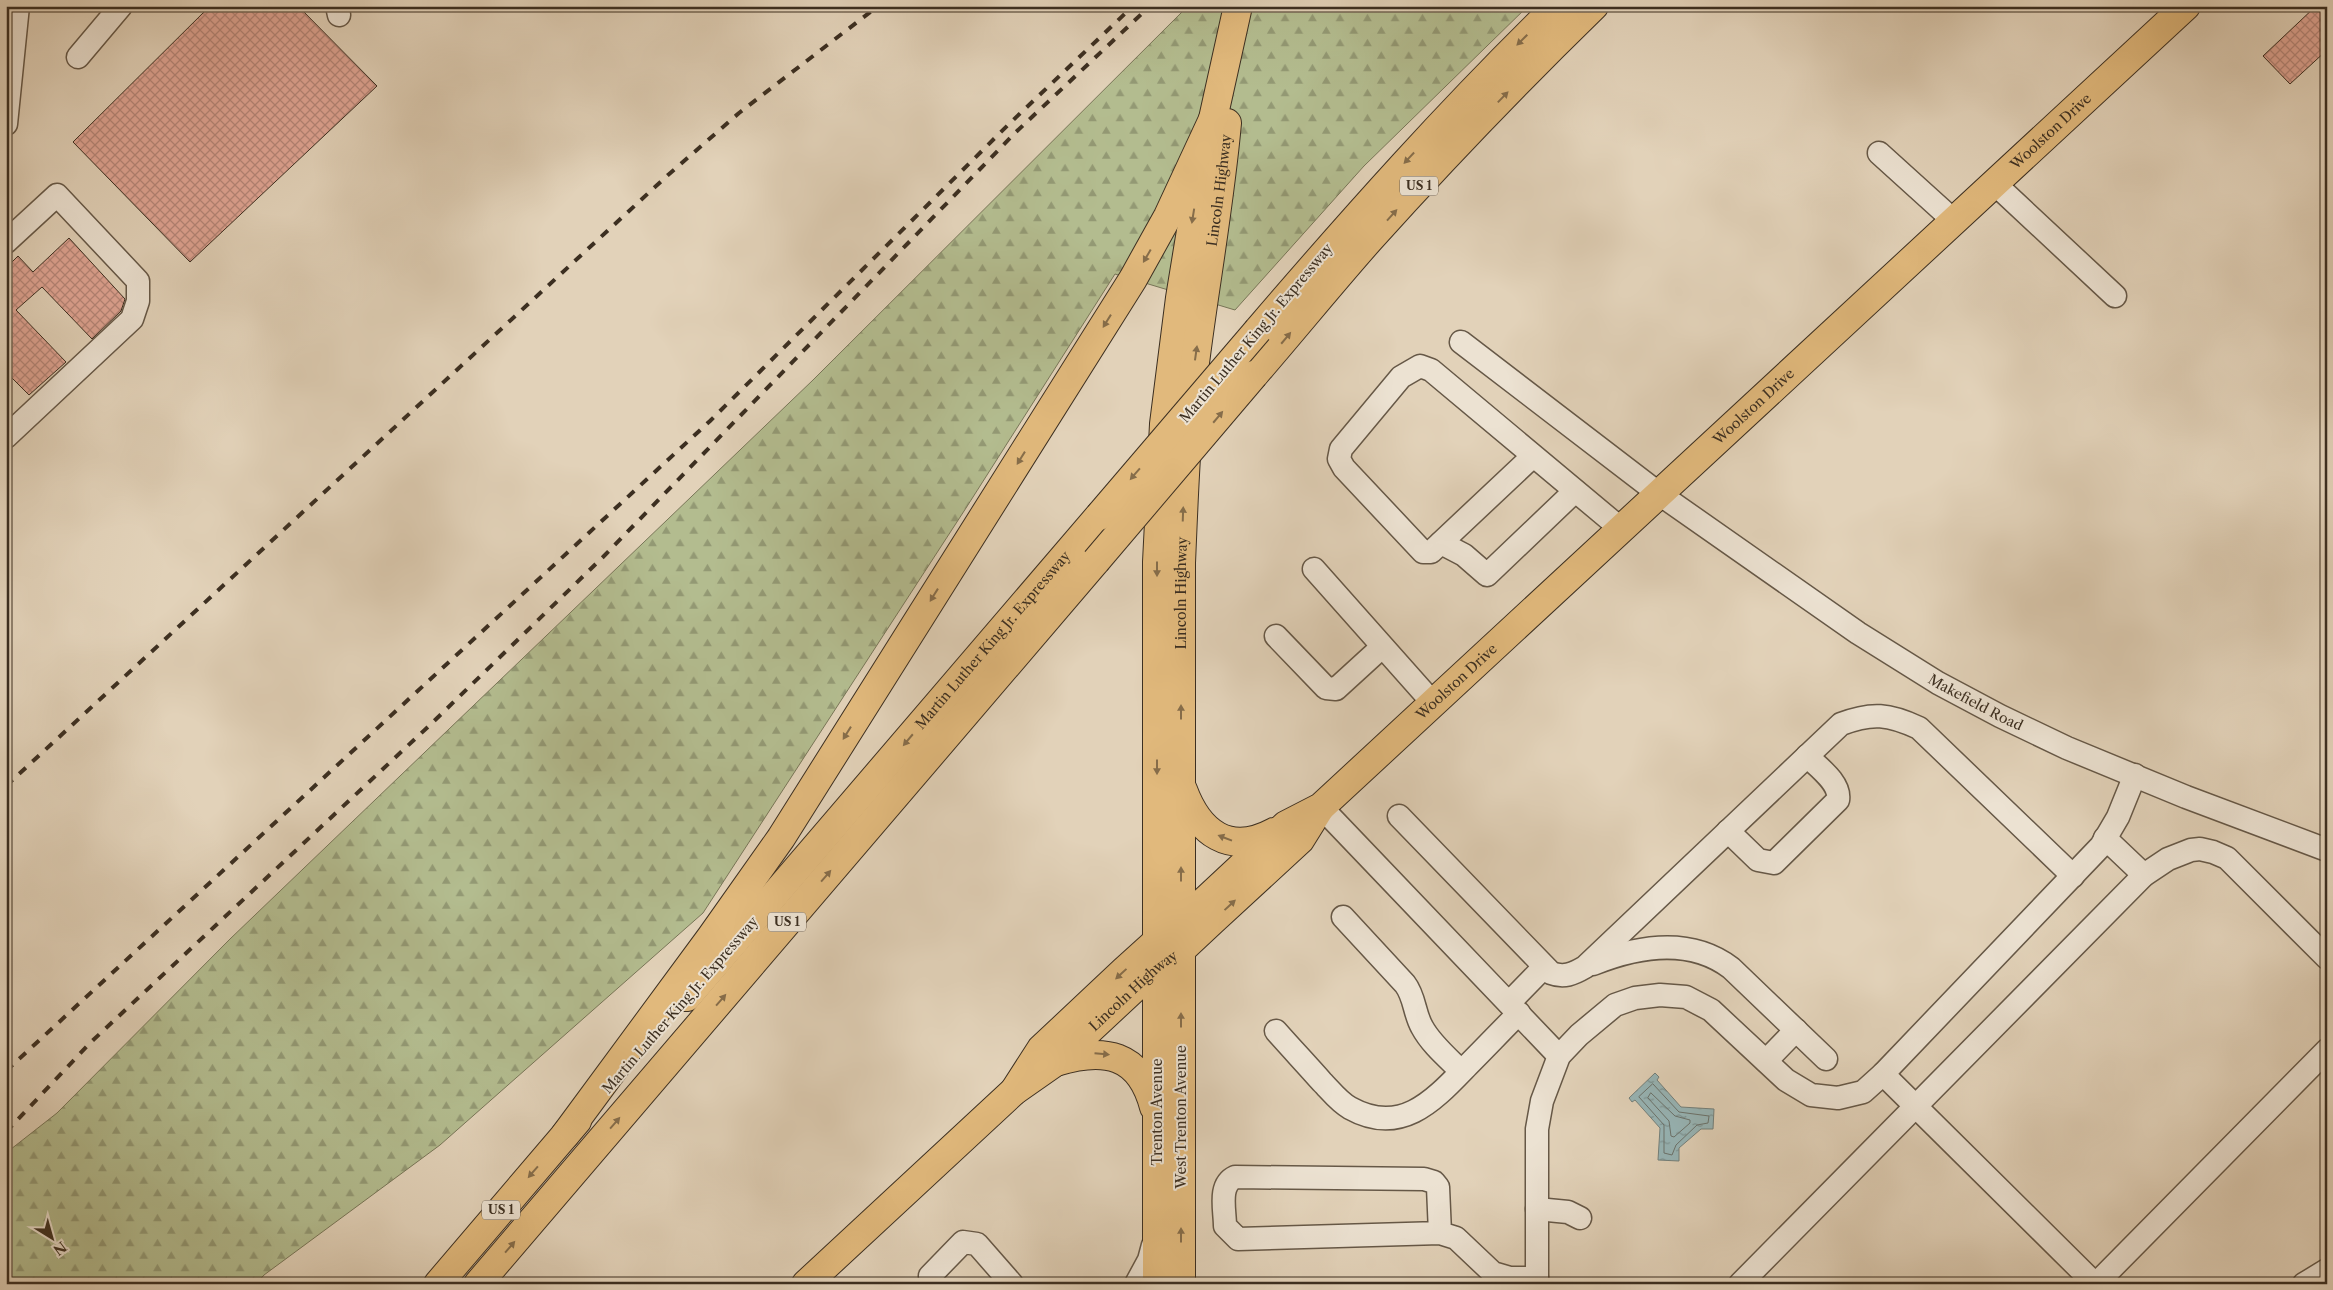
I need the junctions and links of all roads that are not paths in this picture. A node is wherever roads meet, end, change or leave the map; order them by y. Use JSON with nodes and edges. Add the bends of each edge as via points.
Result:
{"nodes":[{"id":1,"x":18,"y":6,"type":"edge"},
{"id":2,"x":121,"y":6,"type":"edge"},
{"id":3,"x":1557,"y":6,"type":"edge"},
{"id":4,"x":1594,"y":6,"type":"edge"},
{"id":5,"x":2186,"y":6,"type":"edge"},
{"id":6,"x":1237,"y":13,"type":"edge"},
{"id":7,"x":78,"y":57,"type":"dead end"},
{"id":8,"x":1214,"y":117,"type":"junction"},
{"id":9,"x":6,"y":124,"type":"edge"},
{"id":10,"x":1880,"y":153,"type":"dead end"},
{"id":11,"x":1994,"y":183,"type":"junction"},
{"id":12,"x":1953,"y":220,"type":"junction"},
{"id":13,"x":6,"y":242,"type":"edge"},
{"id":14,"x":2115,"y":296,"type":"dead end"},
{"id":15,"x":1461,"y":342,"type":"dead end"},
{"id":16,"x":6,"y":437,"type":"edge"},
{"id":17,"x":1534,"y":456,"type":"junction"},
{"id":18,"x":1575,"y":490,"type":"junction"},
{"id":19,"x":1658,"y":494,"type":"junction"},
{"id":20,"x":1620,"y":528,"type":"junction"},
{"id":21,"x":1440,"y":543,"type":"junction"},
{"id":22,"x":1314,"y":569,"type":"dead end"},
{"id":23,"x":1276,"y":636,"type":"dead end"},
{"id":24,"x":1382,"y":648,"type":"junction"},
{"id":25,"x":1433,"y":703,"type":"junction"},
{"id":26,"x":1807,"y":756,"type":"junction"},
{"id":27,"x":2135,"y":775,"type":"junction"},
{"id":28,"x":1181,"y":786,"type":"junction"},
{"id":29,"x":1321,"y":807,"type":"junction"},
{"id":30,"x":1400,"y":816,"type":"dead end"},
{"id":31,"x":1286,"y":825,"type":"junction"},
{"id":32,"x":1728,"y":831,"type":"junction"},
{"id":33,"x":2105,"y":838,"type":"junction"},
{"id":34,"x":2327,"y":850,"type":"edge"},
{"id":35,"x":2144,"y":875,"type":"junction"},
{"id":36,"x":2073,"y":876,"type":"junction"},
{"id":37,"x":1343,"y":917,"type":"dead end"},
{"id":38,"x":1181,"y":923,"type":"junction"},
{"id":39,"x":1165,"y":953,"type":"junction"},
{"id":40,"x":2327,"y":958,"type":"edge"},
{"id":41,"x":1544,"y":967,"type":"junction"},
{"id":42,"x":1585,"y":967,"type":"junction"},
{"id":43,"x":1514,"y":1008,"type":"junction"},
{"id":44,"x":1796,"y":1030,"type":"junction"},
{"id":45,"x":1276,"y":1031,"type":"dead end"},
{"id":46,"x":2327,"y":1050,"type":"edge"},
{"id":47,"x":1559,"y":1056,"type":"junction"},
{"id":48,"x":1826,"y":1059,"type":"dead end"},
{"id":49,"x":1766,"y":1061,"type":"junction"},
{"id":50,"x":1054,"y":1063,"type":"junction"},
{"id":51,"x":1461,"y":1072,"type":"junction"},
{"id":52,"x":1884,"y":1074,"type":"junction"},
{"id":53,"x":1014,"y":1091,"type":"junction"},
{"id":54,"x":1917,"y":1105,"type":"junction"},
{"id":55,"x":1157,"y":1117,"type":"junction"},
{"id":56,"x":565,"y":1135,"type":"junction"},
{"id":57,"x":1537,"y":1209,"type":"junction"},
{"id":58,"x":1580,"y":1218,"type":"dead end"},
{"id":59,"x":1157,"y":1232,"type":"junction"},
{"id":60,"x":1440,"y":1233,"type":"junction"},
{"id":61,"x":1481,"y":1261,"type":"junction"},
{"id":62,"x":2327,"y":1270,"type":"edge"},
{"id":63,"x":1536,"y":1281,"type":"edge"},
{"id":64,"x":438,"y":1284,"type":"edge"},
{"id":65,"x":478,"y":1284,"type":"edge"},
{"id":66,"x":806,"y":1284,"type":"edge"},
{"id":67,"x":931,"y":1284,"type":"edge"},
{"id":68,"x":1012,"y":1284,"type":"edge"},
{"id":69,"x":1136,"y":1284,"type":"edge"},
{"id":70,"x":1157,"y":1284,"type":"edge"},
{"id":71,"x":1181,"y":1284,"type":"edge"},
{"id":72,"x":1481,"y":1284,"type":"edge"},
{"id":73,"x":1740,"y":1284,"type":"edge"},
{"id":74,"x":2096,"y":1284,"type":"edge"},
{"id":75,"x":2304,"y":1284,"type":"edge"}],
"edges":[{"from":1,"to":9,"type":"street"},
{"from":2,"to":7,"type":"street"},
{"from":3,"to":56,"type":"main road","name":"Martin Luther King Jr. Expressway","number":"US 1","one_way":true,"bridge":true,"via":[[1459,104],[1349,224],[739,938]]},
{"from":65,"to":4,"type":"main road","name":"Martin Luther King Jr. Expressway","number":"US 1","one_way":true,"bridge":true,"via":[[1415,190]]},
{"from":5,"to":11,"type":"main road","name":"Woolston Drive"},
{"from":6,"to":8,"type":"main road","name":"Lincoln Highway"},
{"from":28,"to":6,"type":"main road","name":"Lincoln Highway","one_way":true,"via":[[1181,563],[1188,426],[1221,186]]},
{"from":8,"to":39,"type":"main road","name":"Lincoln Highway","one_way":true,"via":[[1199,182],[1180,298],[1164,424],[1157,562]]},
{"from":8,"to":56,"type":"main road","one_way":true,"via":[[1168,216],[1133,279],[781,838]]},
{"from":10,"to":12,"type":"street"},
{"from":11,"to":12,"type":"main road","name":"Woolston Drive"},
{"from":11,"to":14,"type":"street"},
{"from":12,"to":19,"type":"main road","name":"Woolston Drive"},
{"from":13,"to":16,"type":"street","via":[[57,195],[138,281],[138,301],[132,318]]},
{"from":15,"to":19,"type":"street","name":"Makefield Road"},
{"from":17,"to":18,"type":"street"},
{"from":17,"to":21,"type":"street"},
{"from":17,"to":21,"type":"street","via":[[1431,370],[1420,366],[1401,377],[1341,449],[1339,458],[1344,468],[1423,552],[1431,552]]},
{"from":18,"to":20,"type":"street"},
{"from":18,"to":21,"type":"street","via":[[1487,574],[1464,555]]},
{"from":19,"to":20,"type":"main road","name":"Woolston Drive"},
{"from":19,"to":27,"type":"street","name":"Makefield Road","via":[[1858,633],[1938,683],[2067,748]]},
{"from":20,"to":25,"type":"main road","name":"Woolston Drive"},
{"from":22,"to":24,"type":"street"},
{"from":23,"to":24,"type":"street","via":[[1326,688],[1336,689]]},
{"from":24,"to":25,"type":"street"},
{"from":25,"to":29,"type":"main road","name":"Woolston Drive"},
{"from":26,"to":32,"type":"street"},
{"from":26,"to":32,"type":"street","via":[[1836,786],[1840,793],[1838,800],[1774,863],[1758,860]]},
{"from":26,"to":36,"type":"street","via":[[1841,724],[1860,716],[1902,720],[1918,728]]},
{"from":27,"to":33,"type":"street","via":[[2118,817]]},
{"from":27,"to":34,"type":"street","name":"Makefield Road"},
{"from":31,"to":28,"type":"main road","one_way":true,"via":[[1250,842],[1220,838],[1196,818]]},
{"from":38,"to":28,"type":"main road","name":"Lincoln Highway","one_way":true},
{"from":29,"to":31,"type":"main road","name":"Woolston Drive"},
{"from":39,"to":29,"type":"main road","name":"Woolston Drive","one_way":true,"via":[[1300,840]]},
{"from":29,"to":43,"type":"street"},
{"from":30,"to":41,"type":"street"},
{"from":31,"to":38,"type":"main road","name":"Woolston Drive"},
{"from":32,"to":42,"type":"street"},
{"from":33,"to":35,"type":"street"},
{"from":33,"to":36,"type":"street"},
{"from":35,"to":40,"type":"street","via":[[2168,859],[2191,850],[2214,852],[2227,858]]},
{"from":35,"to":54,"type":"street"},
{"from":36,"to":52,"type":"street"},
{"from":37,"to":51,"type":"street","via":[[1408,988],[1421,1026]]},
{"from":38,"to":39,"type":"main road","name":"Lincoln Highway"},
{"from":39,"to":50,"type":"main road","name":"Lincoln Highway"},
{"from":39,"to":53,"type":"main road","name":"Lincoln Highway","one_way":true,"via":[[1041,1048]]},
{"from":39,"to":55,"type":"main road","name":"Trenton Avenue"},
{"from":71,"to":39,"type":"main road","name":"West Trenton Avenue","one_way":true},
{"from":41,"to":42,"type":"street","via":[[1559,976]]},
{"from":41,"to":43,"type":"street"},
{"from":42,"to":44,"type":"street","via":[[1609,957],[1655,947],[1701,952],[1731,968]]},
{"from":43,"to":47,"type":"street"},
{"from":43,"to":51,"type":"street"},
{"from":44,"to":48,"type":"street"},
{"from":44,"to":49,"type":"street"},
{"from":45,"to":51,"type":"street","via":[[1335,1096],[1350,1108],[1369,1115],[1386,1118],[1422,1108]]},
{"from":46,"to":74,"type":"street"},
{"from":47,"to":49,"type":"street","via":[[1615,1005],[1660,995],[1686,997],[1711,1010]]},
{"from":47,"to":57,"type":"street","via":[[1542,1101],[1537,1129]]},
{"from":49,"to":52,"type":"street","via":[[1786,1080],[1811,1095],[1838,1098],[1863,1092]]},
{"from":50,"to":53,"type":"main road","name":"Lincoln Highway"},
{"from":50,"to":55,"type":"main road","one_way":true,"via":[[1093,1053],[1123,1061],[1145,1084]]},
{"from":52,"to":54,"type":"street"},
{"from":53,"to":66,"type":"main road","name":"Lincoln Highway"},
{"from":54,"to":73,"type":"street"},
{"from":54,"to":74,"type":"street"},
{"from":55,"to":59,"type":"main road","name":"Trenton Avenue"},
{"from":56,"to":64,"type":"main road","name":"Martin Luther King Jr. Expressway","number":"US 1","one_way":true},
{"from":57,"to":58,"type":"street","via":[[1568,1212]]},
{"from":57,"to":63,"type":"street"},
{"from":59,"to":69,"type":"street","via":[[1149,1260]]},
{"from":59,"to":70,"type":"main road","name":"Trenton Avenue"},
{"from":60,"to":60,"type":"street","via":[[1438,1187],[1424,1179],[1235,1177],[1224,1187],[1225,1226],[1238,1239]]},
{"from":60,"to":61,"type":"street","via":[[1456,1238]]},
{"from":61,"to":63,"type":"street","via":[[1493,1273]]},
{"from":61,"to":72,"type":"street"},
{"from":62,"to":75,"type":"street"},
{"from":67,"to":68,"type":"street","via":[[930,1276],[963,1242],[977,1244]]}]}
